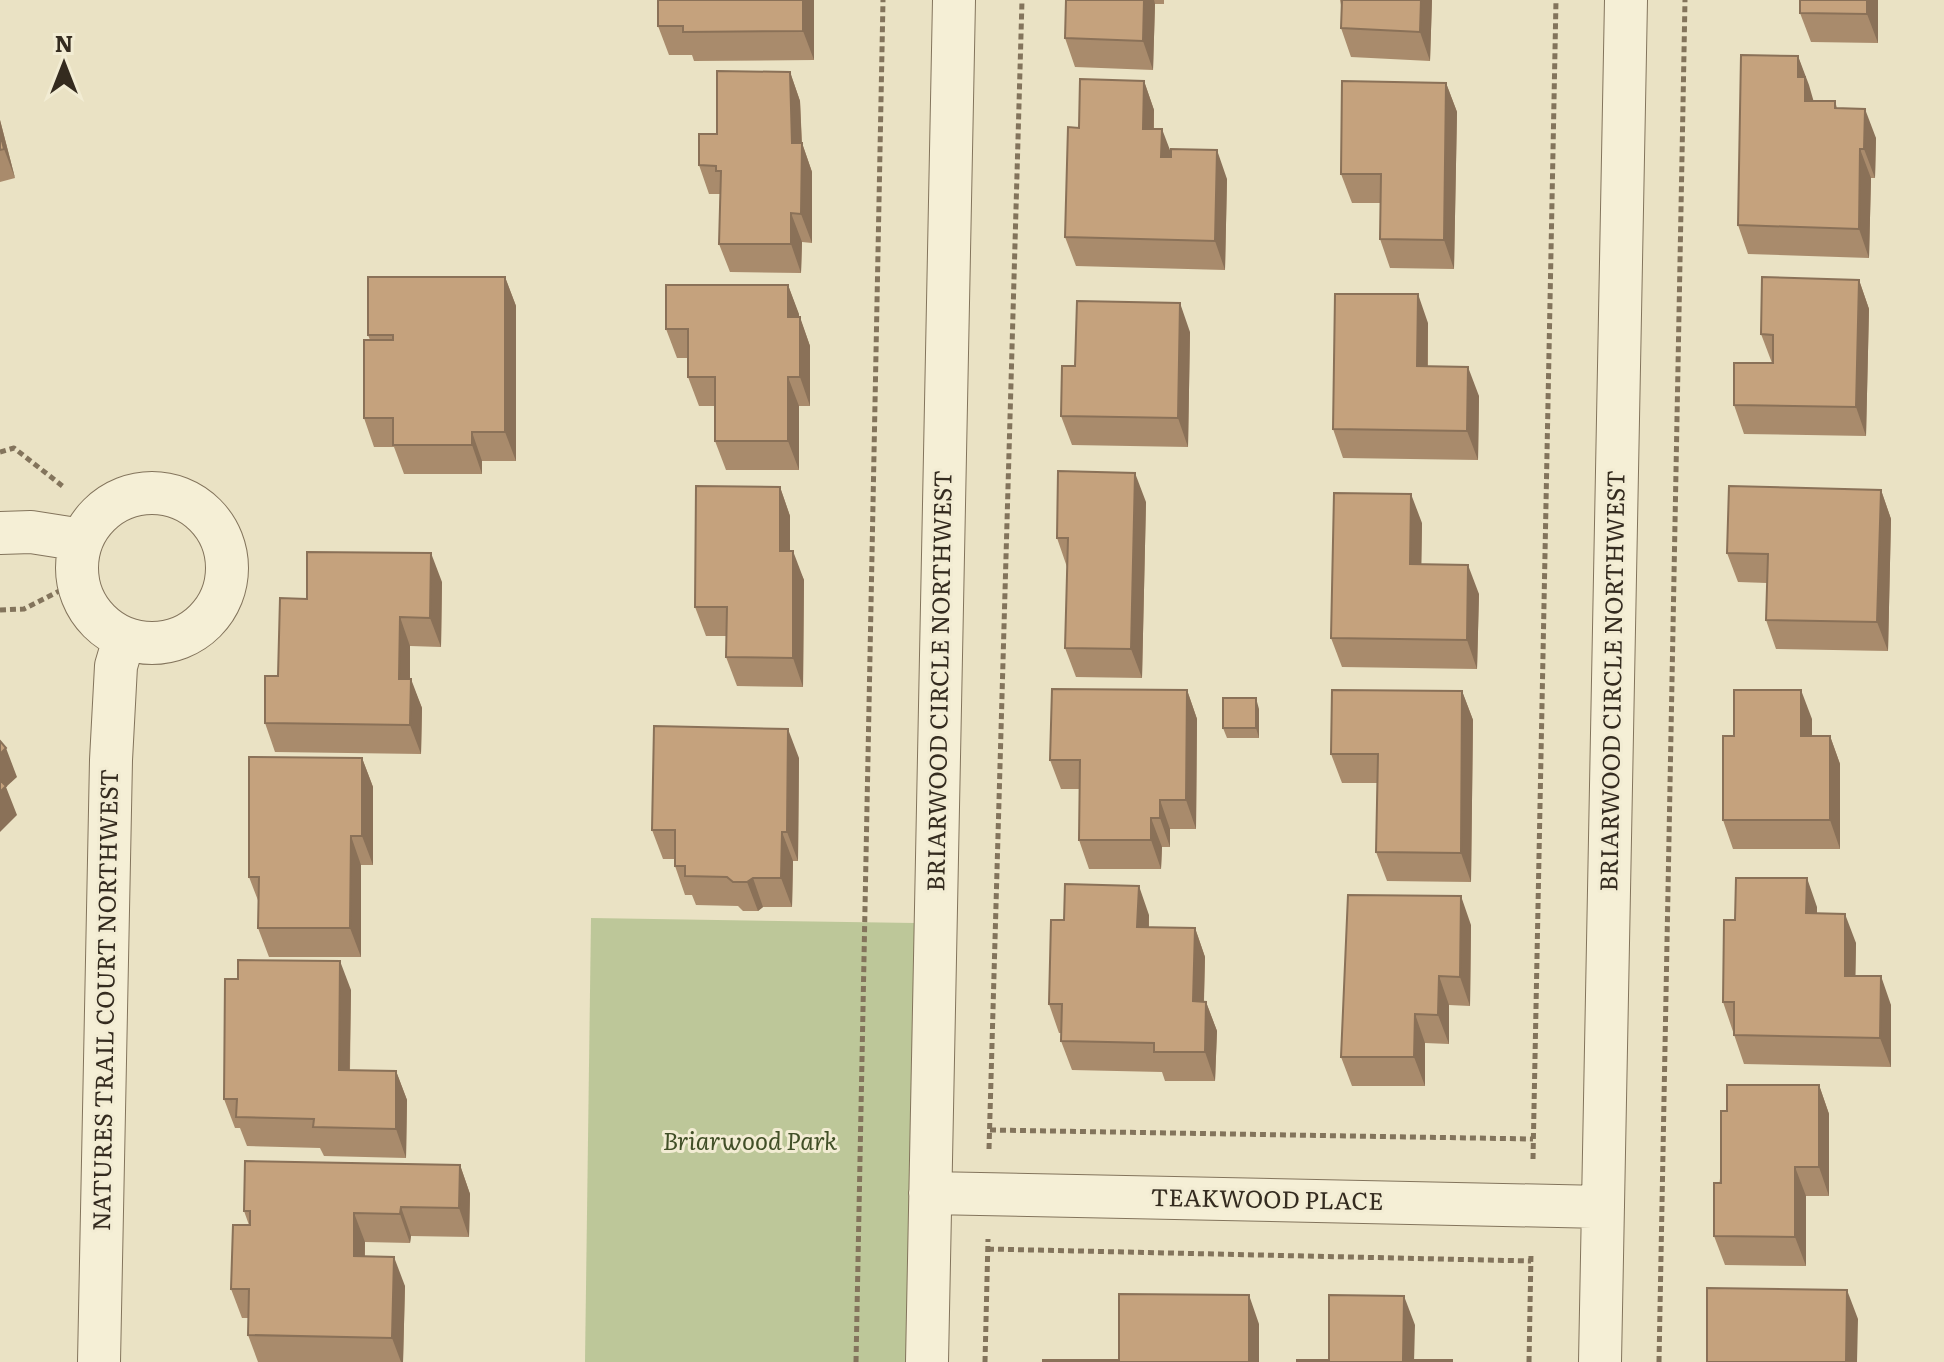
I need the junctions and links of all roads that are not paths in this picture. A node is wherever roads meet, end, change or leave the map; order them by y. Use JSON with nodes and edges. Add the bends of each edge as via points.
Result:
{"nodes":[{"id":1,"x":954,"y":0,"type":"edge"},
{"id":2,"x":1626,"y":0,"type":"edge"},
{"id":3,"x":0,"y":533,"type":"edge"},
{"id":4,"x":86,"y":545,"type":"junction"},
{"id":5,"x":124,"y":639,"type":"junction"},
{"id":6,"x":930,"y":1193,"type":"junction"},
{"id":7,"x":1603,"y":1207,"type":"junction"},
{"id":8,"x":99,"y":1362,"type":"edge"},
{"id":9,"x":927,"y":1362,"type":"edge"},
{"id":10,"x":1600,"y":1362,"type":"edge"}],
"edges":[{"from":1,"to":6,"type":"street","name":"BRIARWOOD CIRCLE NORTHWEST"},
{"from":2,"to":7,"type":"street","name":"BRIARWOOD CIRCLE NORTHWEST"},
{"from":3,"to":4,"type":"street","via":[[31,532]]},
{"from":4,"to":5,"type":"street","via":[[82,599],[99,622]]},
{"from":4,"to":5,"type":"street","via":[[122,498],[151,493],[180,498],[205,514],[222,539],[229,567],[223,596],[207,622],[183,638],[153,645]]},
{"from":5,"to":8,"type":"street","name":"NATURES TRAIL COURT NORTHWEST","via":[[116,666],[111,760]]},
{"from":6,"to":7,"type":"street","name":"TEAKWOOD PLACE"},
{"from":6,"to":9,"type":"street","name":"BRIARWOOD CIRCLE NORTHWEST"},
{"from":7,"to":10,"type":"street","name":"BRIARWOOD CIRCLE NORTHWEST"}]}
